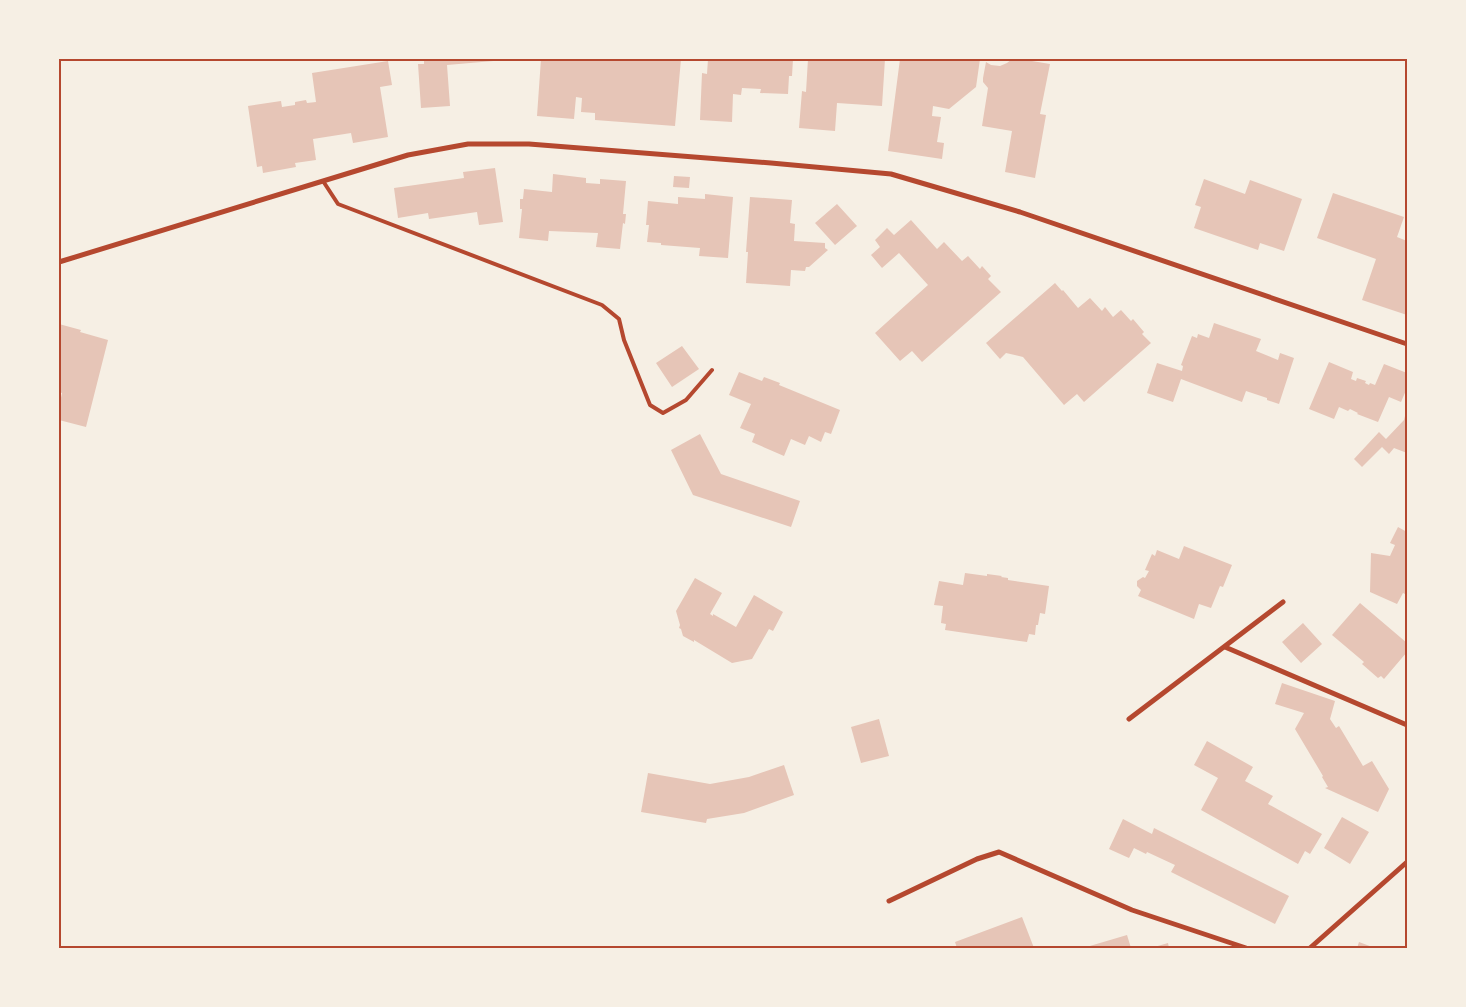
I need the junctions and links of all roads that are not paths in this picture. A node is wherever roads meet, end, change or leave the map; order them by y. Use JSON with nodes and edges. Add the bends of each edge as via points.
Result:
{"nodes":[{"id":1,"x":323,"y":181,"type":"junction"},
{"id":2,"x":59,"y":262,"type":"edge"},
{"id":3,"x":1407,"y":344,"type":"edge"},
{"id":4,"x":712,"y":370,"type":"dead end"},
{"id":5,"x":1283,"y":602,"type":"dead end"},
{"id":6,"x":1224,"y":647,"type":"junction"},
{"id":7,"x":1128,"y":719,"type":"dead end"},
{"id":8,"x":1407,"y":725,"type":"edge"},
{"id":9,"x":1407,"y":862,"type":"edge"},
{"id":10,"x":889,"y":901,"type":"dead end"},
{"id":11,"x":1246,"y":948,"type":"edge"},
{"id":12,"x":1310,"y":948,"type":"edge"}],
"edges":[{"from":1,"to":2,"type":"street"},
{"from":1,"to":3,"type":"street","via":[[408,155],[468,144],[529,144],[891,174],[1020,212]]},
{"from":1,"to":4,"type":"lane","via":[[338,204],[602,305],[619,319],[650,405],[663,413],[686,400]]},
{"from":5,"to":6,"type":"street"},
{"from":6,"to":7,"type":"street"},
{"from":6,"to":8,"type":"street"},
{"from":9,"to":12,"type":"street"},
{"from":10,"to":11,"type":"street","via":[[977,859],[999,852],[1132,910]]}]}
